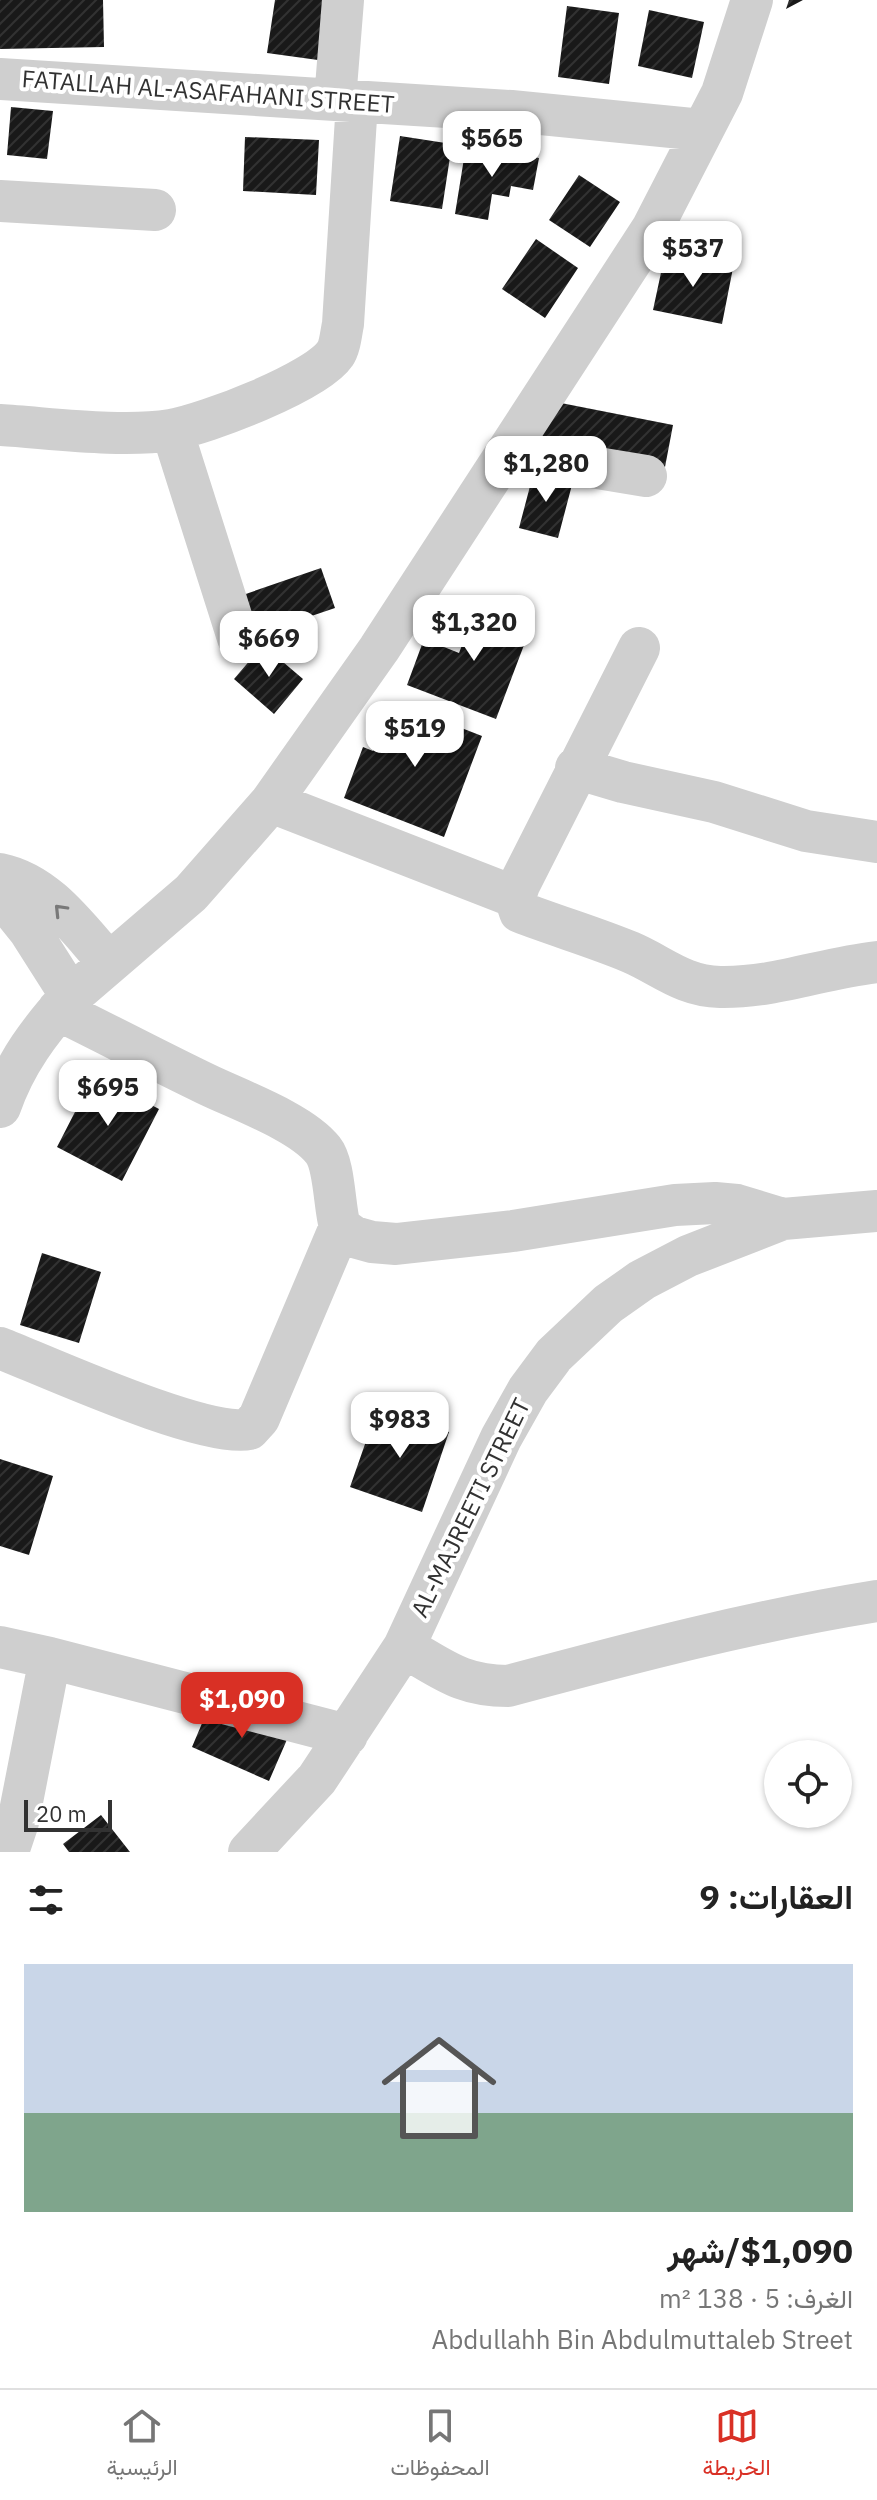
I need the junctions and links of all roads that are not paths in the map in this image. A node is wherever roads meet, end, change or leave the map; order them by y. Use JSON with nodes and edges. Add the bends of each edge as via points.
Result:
{"nodes":[{"id":1,"x":343,"y":0,"type":"edge"},
{"id":2,"x":752,"y":0,"type":"edge"},
{"id":3,"x":0,"y":79,"type":"edge"},
{"id":4,"x":346,"y":101,"type":"junction"},
{"id":5,"x":702,"y":130,"type":"junction"},
{"id":6,"x":0,"y":201,"type":"edge"},
{"id":7,"x":155,"y":210,"type":"dead end"},
{"id":8,"x":0,"y":425,"type":"edge"},
{"id":9,"x":172,"y":430,"type":"junction"},
{"id":10,"x":506,"y":453,"type":"junction"},
{"id":11,"x":646,"y":476,"type":"dead end"},
{"id":12,"x":238,"y":638,"type":"dead end"},
{"id":13,"x":639,"y":648,"type":"dead end"},
{"id":14,"x":576,"y":768,"type":"junction"},
{"id":15,"x":271,"y":802,"type":"junction"},
{"id":16,"x":877,"y":842,"type":"edge"},
{"id":17,"x":0,"y":874,"type":"edge"},
{"id":18,"x":0,"y":894,"type":"edge"},
{"id":19,"x":515,"y":897,"type":"junction"},
{"id":20,"x":877,"y":962,"type":"edge"},
{"id":21,"x":109,"y":963,"type":"junction"},
{"id":22,"x":64,"y":1003,"type":"junction"},
{"id":23,"x":0,"y":1107,"type":"edge"},
{"id":24,"x":877,"y":1211,"type":"edge"},
{"id":25,"x":783,"y":1219,"type":"junction"},
{"id":26,"x":340,"y":1227,"type":"junction"},
{"id":27,"x":0,"y":1348,"type":"edge"},
{"id":28,"x":877,"y":1601,"type":"edge"},
{"id":29,"x":0,"y":1647,"type":"edge"},
{"id":30,"x":404,"y":1647,"type":"junction"},
{"id":31,"x":50,"y":1658,"type":"junction"},
{"id":32,"x":347,"y":1735,"type":"junction"},
{"id":33,"x":8,"y":1852,"type":"edge"},
{"id":34,"x":249,"y":1852,"type":"edge"}],
"edges":[{"from":1,"to":4,"type":"street"},
{"from":2,"to":5,"type":"street","via":[[722,93]]},
{"from":3,"to":4,"type":"street","name":"FATALLAH AL-ASAFAHANI STREET"},
{"from":4,"to":5,"type":"street","name":"FATALLAH AL-ASAFAHANI STREET"},
{"from":4,"to":9,"type":"street","via":[[343,324],[336,353],[287,388]]},
{"from":5,"to":10,"type":"street","via":[[652,229]]},
{"from":6,"to":7,"type":"street"},
{"from":8,"to":9,"type":"street"},
{"from":9,"to":12,"type":"street"},
{"from":10,"to":11,"type":"street"},
{"from":10,"to":15,"type":"street","via":[[379,649]]},
{"from":13,"to":14,"type":"street"},
{"from":14,"to":16,"type":"street","via":[[806,831]]},
{"from":14,"to":19,"type":"street"},
{"from":15,"to":19,"type":"street"},
{"from":15,"to":21,"type":"street","via":[[191,893]]},
{"from":21,"to":17,"type":"street","one_way":true,"via":[[43,893]]},
{"from":18,"to":22,"type":"street","via":[[29,930]]},
{"from":19,"to":20,"type":"street","via":[[520,912],[697,984],[773,984]]},
{"from":21,"to":22,"type":"street"},
{"from":22,"to":23,"type":"street","via":[[19,1060]]},
{"from":22,"to":26,"type":"street","via":[[307,1136],[329,1162]]},
{"from":24,"to":25,"type":"street","name":"AL-MAJREETI STREET"},
{"from":25,"to":26,"type":"street","via":[[737,1205],[675,1205],[396,1244],[354,1237]]},
{"from":25,"to":30,"type":"street","name":"AL-MAJREETI STREET","via":[[642,1280],[554,1355],[501,1438]]},
{"from":26,"to":27,"type":"street","via":[[259,1418],[249,1429],[220,1429],[179,1418]]},
{"from":28,"to":30,"type":"street","via":[[694,1637],[508,1686],[464,1682]]},
{"from":29,"to":31,"type":"street"},
{"from":30,"to":32,"type":"street","name":"AL-MAJREETI STREET"},
{"from":31,"to":32,"type":"street"},
{"from":31,"to":33,"type":"street"},
{"from":32,"to":34,"type":"street","name":"AL-MAJREETI STREET","via":[[317,1779]]}]}
